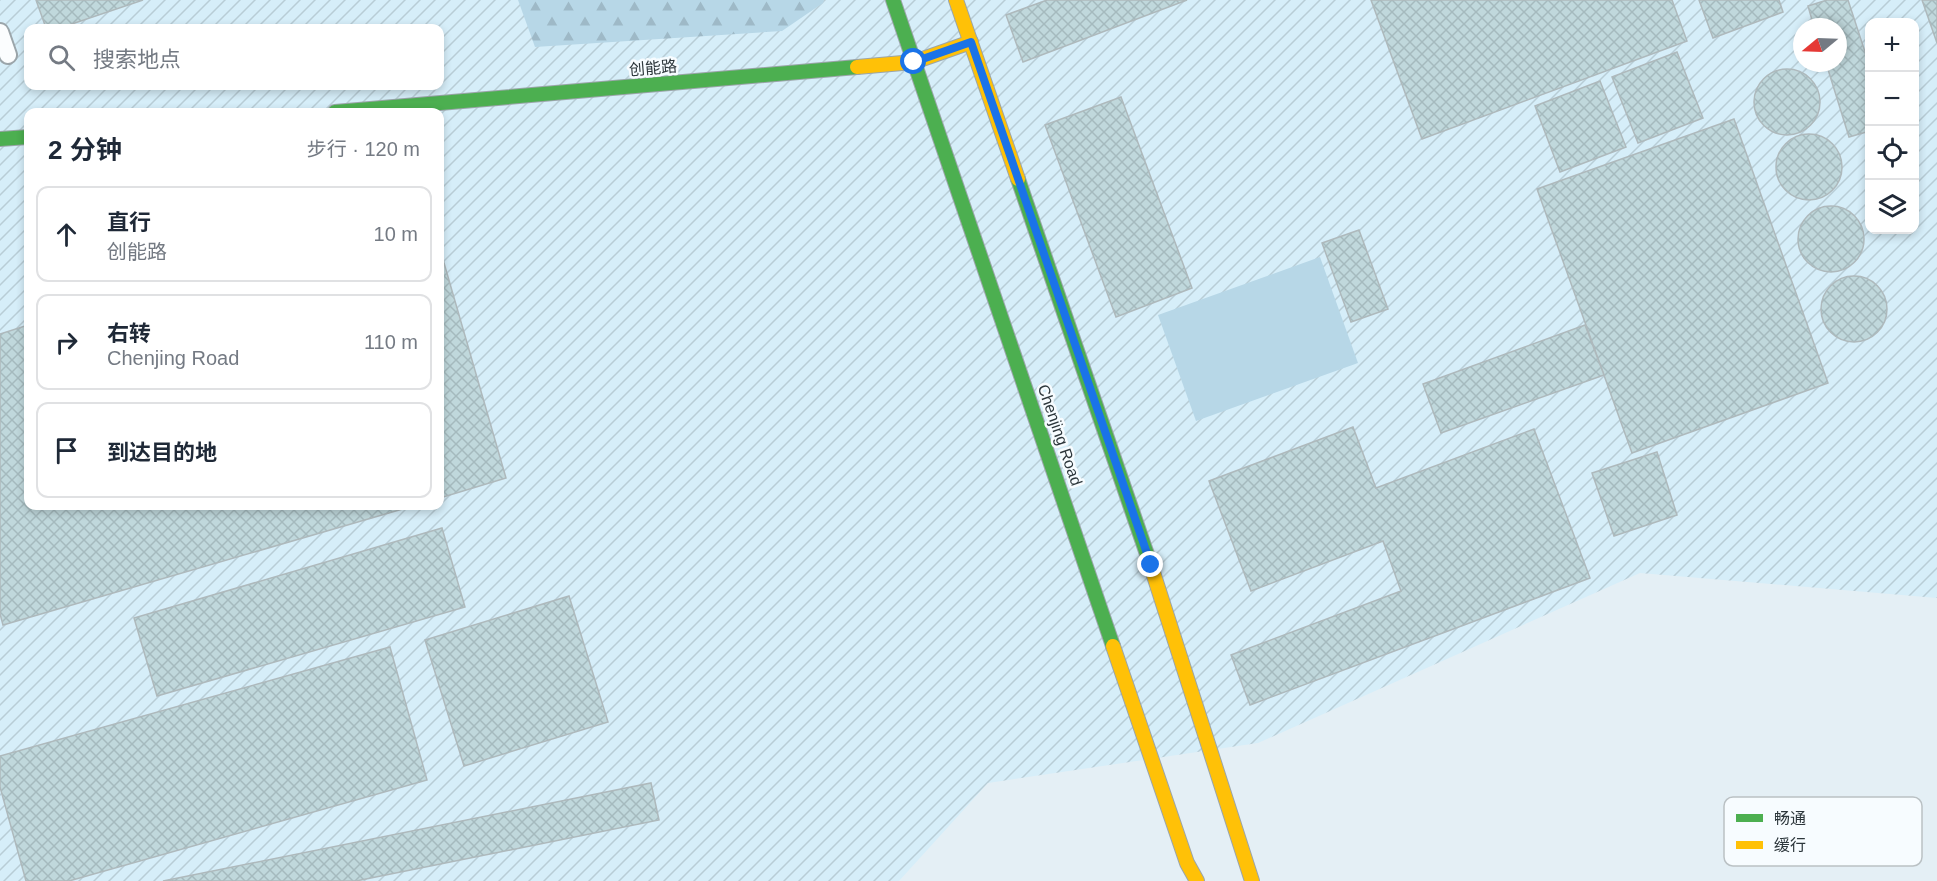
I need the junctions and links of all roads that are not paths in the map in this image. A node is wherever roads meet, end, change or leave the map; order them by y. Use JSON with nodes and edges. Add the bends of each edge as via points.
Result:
{"nodes":[{"id":1,"x":892,"y":0,"type":"edge"},
{"id":2,"x":956,"y":0,"type":"edge"},
{"id":3,"x":0,"y":32,"type":"edge"},
{"id":4,"x":971,"y":42,"type":"junction"},
{"id":5,"x":8,"y":55,"type":"dead end"},
{"id":6,"x":914,"y":62,"type":"junction"},
{"id":7,"x":380,"y":108,"type":"edge"},
{"id":8,"x":24,"y":137,"type":"edge"},
{"id":9,"x":0,"y":139,"type":"edge"},
{"id":10,"x":1197,"y":881,"type":"edge"},
{"id":11,"x":1252,"y":881,"type":"edge"}],
"edges":[{"from":1,"to":6,"type":"street","name":"Chenjing Road"},
{"from":2,"to":4,"type":"street"},
{"from":3,"to":5,"type":"lane"},
{"from":4,"to":6,"type":"street","name":"创能路"},
{"from":4,"to":11,"type":"street","via":[[1151,565]]},
{"from":6,"to":7,"type":"street","name":"创能路"},
{"from":6,"to":10,"type":"street","name":"Chenjing Road","via":[[1187,863]]},
{"from":8,"to":9,"type":"street"}]}
